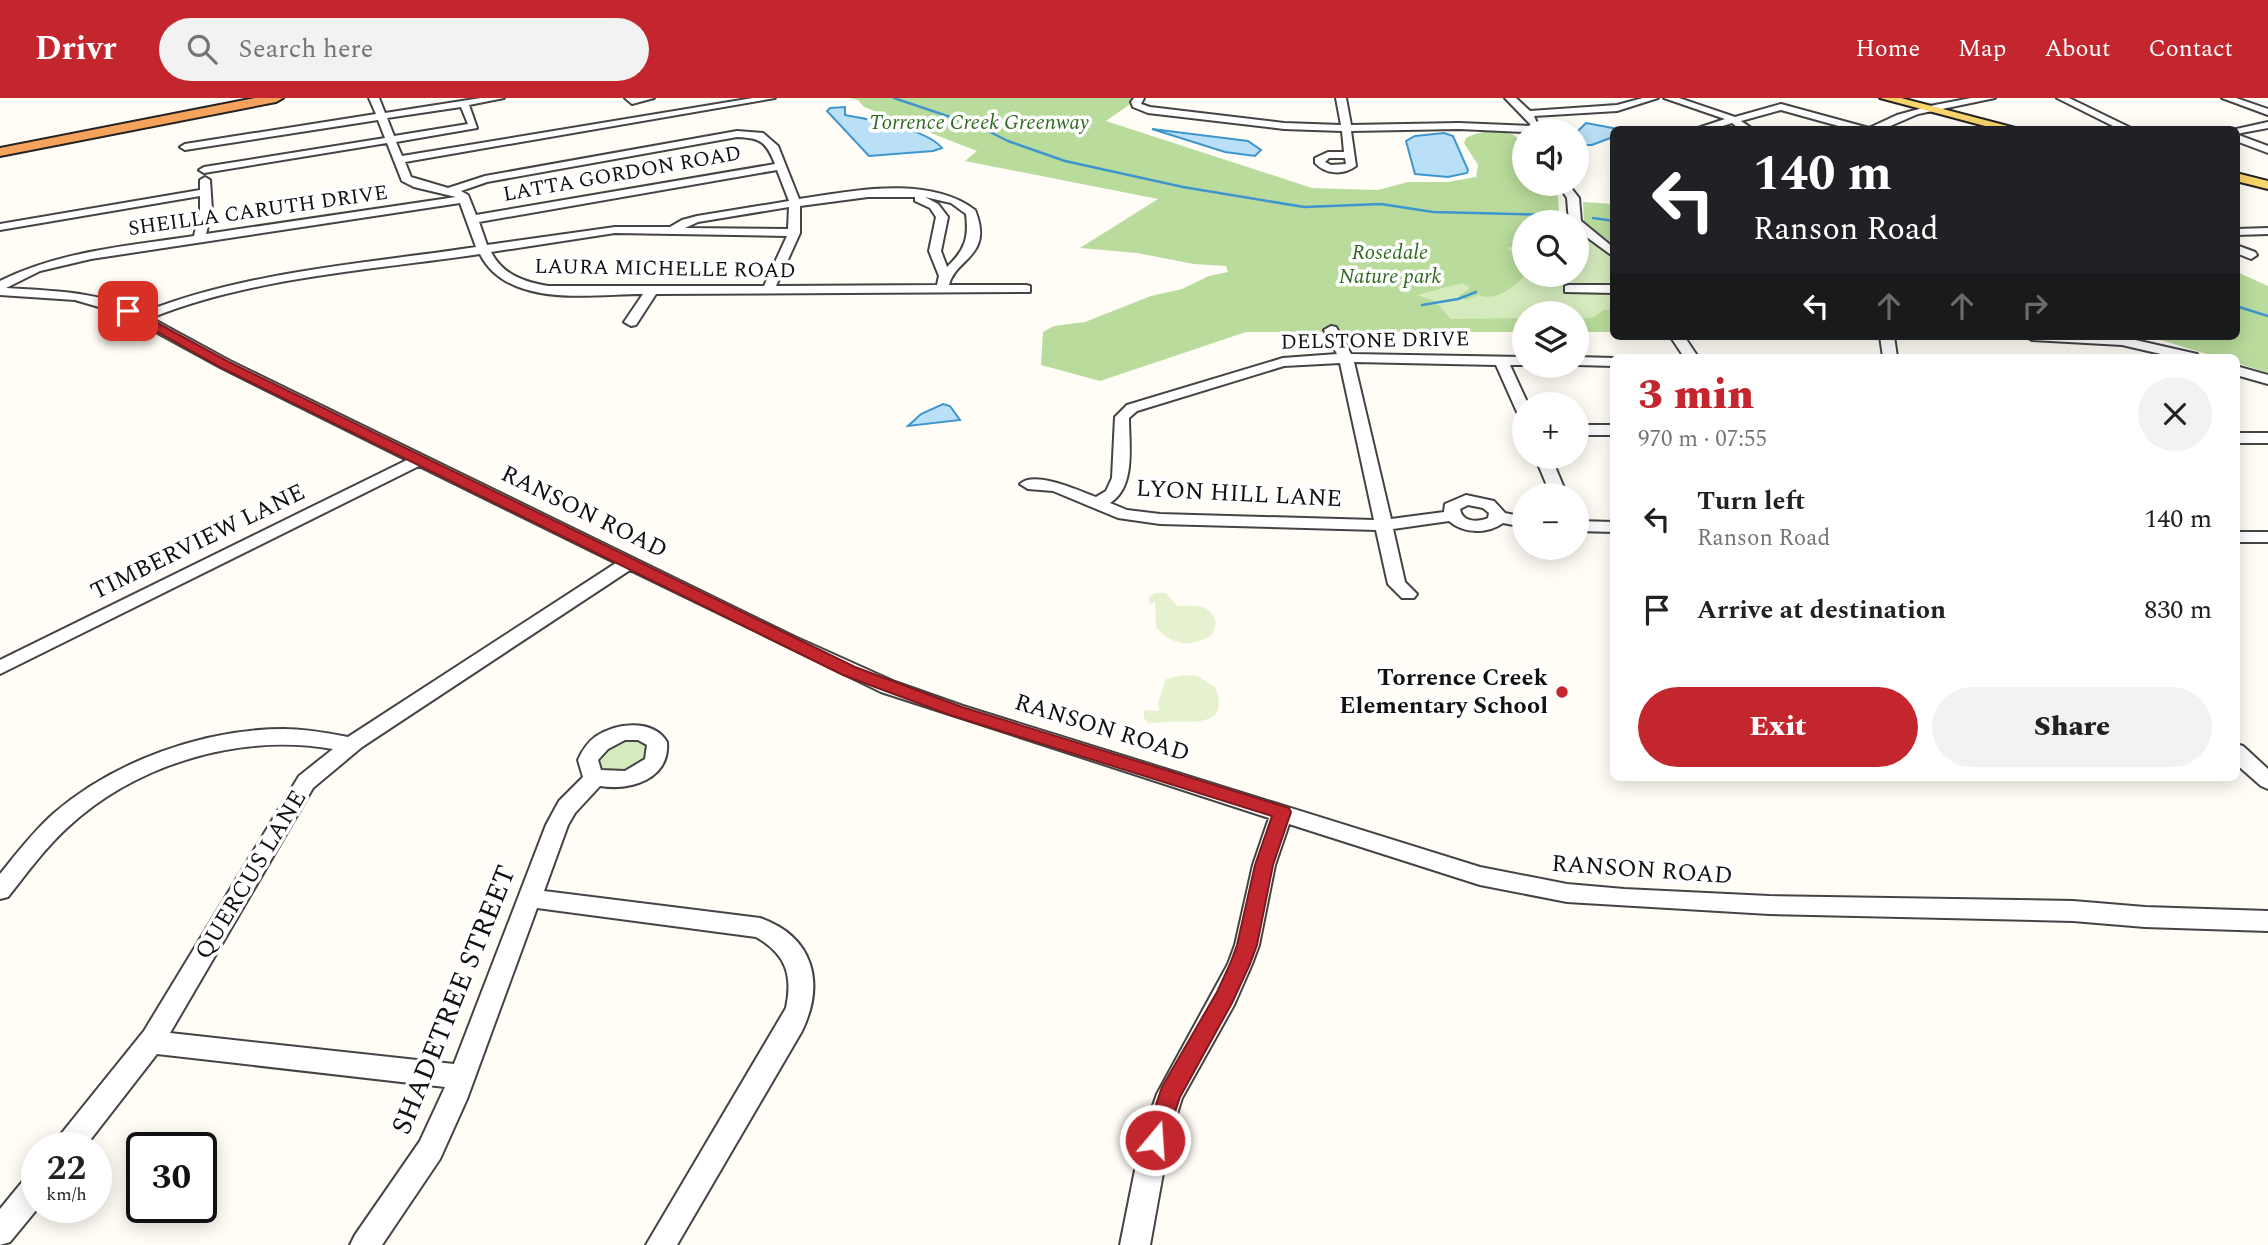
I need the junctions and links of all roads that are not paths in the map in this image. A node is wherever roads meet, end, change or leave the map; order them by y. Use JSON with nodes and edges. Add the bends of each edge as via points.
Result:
{"nodes":[{"id":1,"x":213,"y":98,"type":"edge"},
{"id":2,"x":262,"y":98,"type":"edge"},
{"id":3,"x":276,"y":98,"type":"edge"},
{"id":4,"x":374,"y":98,"type":"edge"},
{"id":5,"x":499,"y":98,"type":"edge"},
{"id":6,"x":649,"y":98,"type":"edge"},
{"id":7,"x":770,"y":98,"type":"edge"},
{"id":8,"x":1139,"y":98,"type":"edge"},
{"id":9,"x":1341,"y":98,"type":"edge"},
{"id":10,"x":1510,"y":98,"type":"edge"},
{"id":11,"x":1653,"y":98,"type":"edge"},
{"id":12,"x":1669,"y":98,"type":"edge"},
{"id":13,"x":1886,"y":98,"type":"edge"},
{"id":14,"x":1950,"y":98,"type":"edge"},
{"id":15,"x":1990,"y":98,"type":"edge"},
{"id":16,"x":2062,"y":98,"type":"edge"},
{"id":17,"x":2227,"y":98,"type":"edge"},
{"id":18,"x":631,"y":99,"type":"edge"},
{"id":19,"x":683,"y":102,"type":"dead end"},
{"id":20,"x":464,"y":104,"type":"junction"},
{"id":21,"x":1922,"y":104,"type":"edge"},
{"id":22,"x":692,"y":111,"type":"junction"},
{"id":23,"x":2268,"y":112,"type":"edge"},
{"id":24,"x":1528,"y":114,"type":"junction"},
{"id":25,"x":381,"y":116,"type":"junction"},
{"id":26,"x":1529,"y":119,"type":"edge"},
{"id":27,"x":1733,"y":120,"type":"junction"},
{"id":28,"x":2268,"y":125,"type":"edge"},
{"id":29,"x":1711,"y":126,"type":"edge"},
{"id":30,"x":1743,"y":126,"type":"edge"},
{"id":31,"x":1851,"y":126,"type":"edge"},
{"id":32,"x":1879,"y":126,"type":"edge"},
{"id":33,"x":2013,"y":126,"type":"edge"},
{"id":34,"x":2122,"y":126,"type":"edge"},
{"id":35,"x":1346,"y":128,"type":"junction"},
{"id":36,"x":1512,"y":129,"type":"edge"},
{"id":37,"x":711,"y":130,"type":"junction"},
{"id":38,"x":2240,"y":130,"type":"edge"},
{"id":39,"x":0,"y":138,"type":"edge"},
{"id":40,"x":2240,"y":139,"type":"edge"},
{"id":41,"x":389,"y":140,"type":"junction"},
{"id":42,"x":203,"y":144,"type":"junction"},
{"id":43,"x":185,"y":147,"type":"dead end"},
{"id":44,"x":0,"y":150,"type":"edge"},
{"id":45,"x":2268,"y":150,"type":"edge"},
{"id":46,"x":1350,"y":155,"type":"dead end"},
{"id":47,"x":399,"y":160,"type":"junction"},
{"id":48,"x":781,"y":166,"type":"junction"},
{"id":49,"x":204,"y":170,"type":"junction"},
{"id":50,"x":2240,"y":180,"type":"edge"},
{"id":51,"x":2268,"y":187,"type":"edge"},
{"id":52,"x":451,"y":191,"type":"junction"},
{"id":53,"x":205,"y":192,"type":"junction"},
{"id":54,"x":890,"y":193,"type":"junction"},
{"id":55,"x":464,"y":200,"type":"junction"},
{"id":56,"x":795,"y":204,"type":"junction"},
{"id":57,"x":470,"y":220,"type":"junction"},
{"id":58,"x":0,"y":227,"type":"edge"},
{"id":59,"x":673,"y":231,"type":"junction"},
{"id":60,"x":2268,"y":231,"type":"edge"},
{"id":61,"x":2240,"y":232,"type":"edge"},
{"id":62,"x":794,"y":233,"type":"junction"},
{"id":63,"x":1589,"y":234,"type":"edge"},
{"id":64,"x":200,"y":239,"type":"junction"},
{"id":65,"x":486,"y":250,"type":"junction"},
{"id":66,"x":2240,"y":250,"type":"edge"},
{"id":67,"x":1610,"y":251,"type":"edge"},
{"id":68,"x":2251,"y":255,"type":"dead end"},
{"id":69,"x":944,"y":283,"type":"junction"},
{"id":70,"x":0,"y":288,"type":"edge"},
{"id":71,"x":1026,"y":289,"type":"dead end"},
{"id":72,"x":1569,"y":289,"type":"dead end"},
{"id":73,"x":1610,"y":289,"type":"edge"},
{"id":74,"x":652,"y":290,"type":"junction"},
{"id":75,"x":768,"y":290,"type":"junction"},
{"id":76,"x":141,"y":318,"type":"junction"},
{"id":77,"x":631,"y":322,"type":"dead end"},
{"id":78,"x":1331,"y":330,"type":"dead end"},
{"id":79,"x":2104,"y":340,"type":"edge"},
{"id":80,"x":2179,"y":354,"type":"edge"},
{"id":81,"x":1346,"y":358,"type":"junction"},
{"id":82,"x":1501,"y":361,"type":"junction"},
{"id":83,"x":1512,"y":361,"type":"edge"},
{"id":84,"x":1589,"y":362,"type":"edge"},
{"id":85,"x":1610,"y":362,"type":"edge"},
{"id":86,"x":2240,"y":371,"type":"edge"},
{"id":87,"x":2268,"y":380,"type":"edge"},
{"id":88,"x":1515,"y":392,"type":"edge"},
{"id":89,"x":1589,"y":429,"type":"edge"},
{"id":90,"x":1610,"y":430,"type":"edge"},
{"id":91,"x":2240,"y":438,"type":"edge"},
{"id":92,"x":2268,"y":438,"type":"edge"},
{"id":93,"x":418,"y":460,"type":"junction"},
{"id":94,"x":1028,"y":484,"type":"dead end"},
{"id":95,"x":1098,"y":503,"type":"junction"},
{"id":96,"x":1452,"y":516,"type":"junction"},
{"id":97,"x":1497,"y":517,"type":"junction"},
{"id":98,"x":1512,"y":520,"type":"edge"},
{"id":99,"x":1382,"y":525,"type":"junction"},
{"id":100,"x":1589,"y":526,"type":"edge"},
{"id":101,"x":1610,"y":527,"type":"edge"},
{"id":102,"x":2240,"y":537,"type":"edge"},
{"id":103,"x":2268,"y":537,"type":"edge"},
{"id":104,"x":629,"y":563,"type":"junction"},
{"id":105,"x":1408,"y":594,"type":"dead end"},
{"id":106,"x":0,"y":668,"type":"edge"},
{"id":107,"x":352,"y":745,"type":"junction"},
{"id":108,"x":2240,"y":755,"type":"edge"},
{"id":109,"x":596,"y":777,"type":"dead end"},
{"id":110,"x":2268,"y":781,"type":"edge"},
{"id":111,"x":1282,"y":812,"type":"junction"},
{"id":112,"x":0,"y":890,"type":"edge"},
{"id":113,"x":530,"y":898,"type":"junction"},
{"id":114,"x":2268,"y":921,"type":"edge"},
{"id":115,"x":150,"y":1042,"type":"junction"},
{"id":116,"x":462,"y":1077,"type":"junction"},
{"id":117,"x":79,"y":1132,"type":"edge"},
{"id":118,"x":21,"y":1206,"type":"edge"},
{"id":119,"x":0,"y":1232,"type":"edge"},
{"id":120,"x":365,"y":1245,"type":"edge"},
{"id":121,"x":661,"y":1245,"type":"edge"},
{"id":122,"x":1135,"y":1245,"type":"edge"}],
"edges":[{"from":1,"to":39,"type":"highway"},
{"from":2,"to":44,"type":"highway"},
{"from":3,"to":44,"type":"highway"},
{"from":4,"to":25,"type":"street"},
{"from":5,"to":20,"type":"street"},
{"from":6,"to":18,"type":"street"},
{"from":7,"to":22,"type":"street"},
{"from":8,"to":35,"type":"street","via":[[1140,108],[1158,112]]},
{"from":9,"to":35,"type":"street"},
{"from":10,"to":24,"type":"street"},
{"from":11,"to":24,"type":"street","via":[[1616,108]]},
{"from":12,"to":27,"type":"street"},
{"from":13,"to":21,"type":"main road"},
{"from":14,"to":21,"type":"street"},
{"from":15,"to":21,"type":"street"},
{"from":16,"to":34,"type":"street"},
{"from":17,"to":23,"type":"street"},
{"from":19,"to":22,"type":"street"},
{"from":20,"to":25,"type":"street"},
{"from":20,"to":41,"type":"street","via":[[474,126]]},
{"from":21,"to":32,"type":"street"},
{"from":21,"to":33,"type":"main road"},
{"from":22,"to":37,"type":"street"},
{"from":22,"to":47,"type":"street"},
{"from":24,"to":26,"type":"street"},
{"from":25,"to":41,"type":"street"},
{"from":25,"to":42,"type":"street"},
{"from":27,"to":29,"type":"street"},
{"from":27,"to":30,"type":"street"},
{"from":27,"to":31,"type":"street","via":[[1781,107]]},
{"from":28,"to":38,"type":"street"},
{"from":35,"to":36,"type":"street","via":[[1440,125]]},
{"from":35,"to":46,"type":"street"},
{"from":37,"to":48,"type":"street","via":[[759,135],[774,148]]},
{"from":37,"to":52,"type":"street","via":[[485,179]]},
{"from":40,"to":45,"type":"street"},
{"from":41,"to":47,"type":"street"},
{"from":41,"to":49,"type":"street"},
{"from":42,"to":43,"type":"street"},
{"from":42,"to":49,"type":"street"},
{"from":47,"to":52,"type":"street","via":[[408,181]]},
{"from":48,"to":56,"type":"street"},
{"from":48,"to":57,"type":"street","name":"LATTA GORDON ROAD"},
{"from":49,"to":53,"type":"street"},
{"from":50,"to":51,"type":"main road"},
{"from":52,"to":55,"type":"street","via":[[463,195]]},
{"from":53,"to":58,"type":"street"},
{"from":53,"to":64,"type":"street"},
{"from":54,"to":56,"type":"street"},
{"from":54,"to":69,"type":"street","via":[[925,201],[939,210],[942,220],[935,251]]},
{"from":54,"to":69,"type":"street","via":[[944,198],[972,215],[971,247]]},
{"from":55,"to":57,"type":"street","name":"LAURA MICHELLE ROAD"},
{"from":55,"to":64,"type":"street","name":"SHEILLA CARUTH DRIVE"},
{"from":56,"to":59,"type":"street","via":[[697,219]]},
{"from":56,"to":62,"type":"street"},
{"from":57,"to":65,"type":"street","name":"LAURA MICHELLE ROAD"},
{"from":59,"to":62,"type":"street"},
{"from":59,"to":65,"type":"street","via":[[615,230]]},
{"from":60,"to":61,"type":"street"},
{"from":62,"to":75,"type":"street"},
{"from":63,"to":67,"type":"street"},
{"from":64,"to":70,"type":"street","name":"SHEILLA CARUTH DRIVE","via":[[57,263]]},
{"from":65,"to":74,"type":"street","name":"LAURA MICHELLE ROAD","via":[[495,271],[524,287]]},
{"from":65,"to":76,"type":"street","via":[[255,283]]},
{"from":66,"to":68,"type":"street"},
{"from":69,"to":71,"type":"street","name":"LAURA MICHELLE ROAD"},
{"from":69,"to":75,"type":"street","name":"LAURA MICHELLE ROAD"},
{"from":70,"to":76,"type":"street","name":"RANSON ROAD","via":[[88,298]]},
{"from":72,"to":73,"type":"street"},
{"from":74,"to":75,"type":"street","name":"LAURA MICHELLE ROAD"},
{"from":74,"to":77,"type":"street"},
{"from":76,"to":93,"type":"street","name":"RANSON ROAD"},
{"from":78,"to":81,"type":"street"},
{"from":79,"to":80,"type":"street"},
{"from":81,"to":82,"type":"street","name":"DELSTONE DRIVE"},
{"from":81,"to":95,"type":"street","name":"DELSTONE DRIVE","via":[[1263,366],[1132,408],[1122,417],[1120,478],[1113,495]]},
{"from":81,"to":99,"type":"street"},
{"from":82,"to":83,"type":"street","name":"DELSTONE DRIVE"},
{"from":82,"to":88,"type":"street"},
{"from":84,"to":85,"type":"street"},
{"from":86,"to":87,"type":"street"},
{"from":89,"to":90,"type":"street"},
{"from":91,"to":92,"type":"street"},
{"from":93,"to":104,"type":"street","name":"RANSON ROAD"},
{"from":93,"to":106,"type":"street","name":"TIMBERVIEW LANE"},
{"from":94,"to":95,"type":"street","name":"LYON HILL LANE","via":[[1056,486]]},
{"from":95,"to":99,"type":"street","name":"LYON HILL LANE","via":[[1124,514],[1160,519]]},
{"from":96,"to":97,"type":"street","name":"LYON HILL LANE","via":[[1478,526],[1492,524]]},
{"from":96,"to":97,"type":"street","name":"LYON HILL LANE","via":[[1451,507],[1466,500],[1488,504]]},
{"from":96,"to":99,"type":"street","name":"LYON HILL LANE"},
{"from":97,"to":98,"type":"street","name":"LYON HILL LANE"},
{"from":99,"to":105,"type":"street","via":[[1398,584]]},
{"from":100,"to":101,"type":"street"},
{"from":102,"to":103,"type":"street"},
{"from":104,"to":107,"type":"street","name":"QUERCUS LANE"},
{"from":104,"to":111,"type":"street","name":"RANSON ROAD","via":[[888,687]]},
{"from":107,"to":112,"type":"street","via":[[305,737],[259,737],[186,753],[144,770],[68,814]]},
{"from":107,"to":115,"type":"street","name":"QUERCUS LANE","via":[[306,782]]},
{"from":108,"to":110,"type":"street"},
{"from":109,"to":113,"type":"street","name":"SHADETREE STREET","via":[[567,807],[557,825]]},
{"from":111,"to":114,"type":"street","name":"RANSON ROAD","via":[[1480,876],[1567,893]]},
{"from":111,"to":122,"type":"street","via":[[1240,964],[1170,1094],[1155,1140]]},
{"from":113,"to":116,"type":"street","name":"SHADETREE STREET"},
{"from":113,"to":121,"type":"street","via":[[760,928],[790,948],[799,965],[804,987],[793,1023]]},
{"from":115,"to":116,"type":"street"},
{"from":115,"to":117,"type":"street","name":"QUERCUS LANE"},
{"from":116,"to":120,"type":"street","name":"SHADETREE STREET","via":[[430,1150]]},
{"from":118,"to":119,"type":"street"}]}
